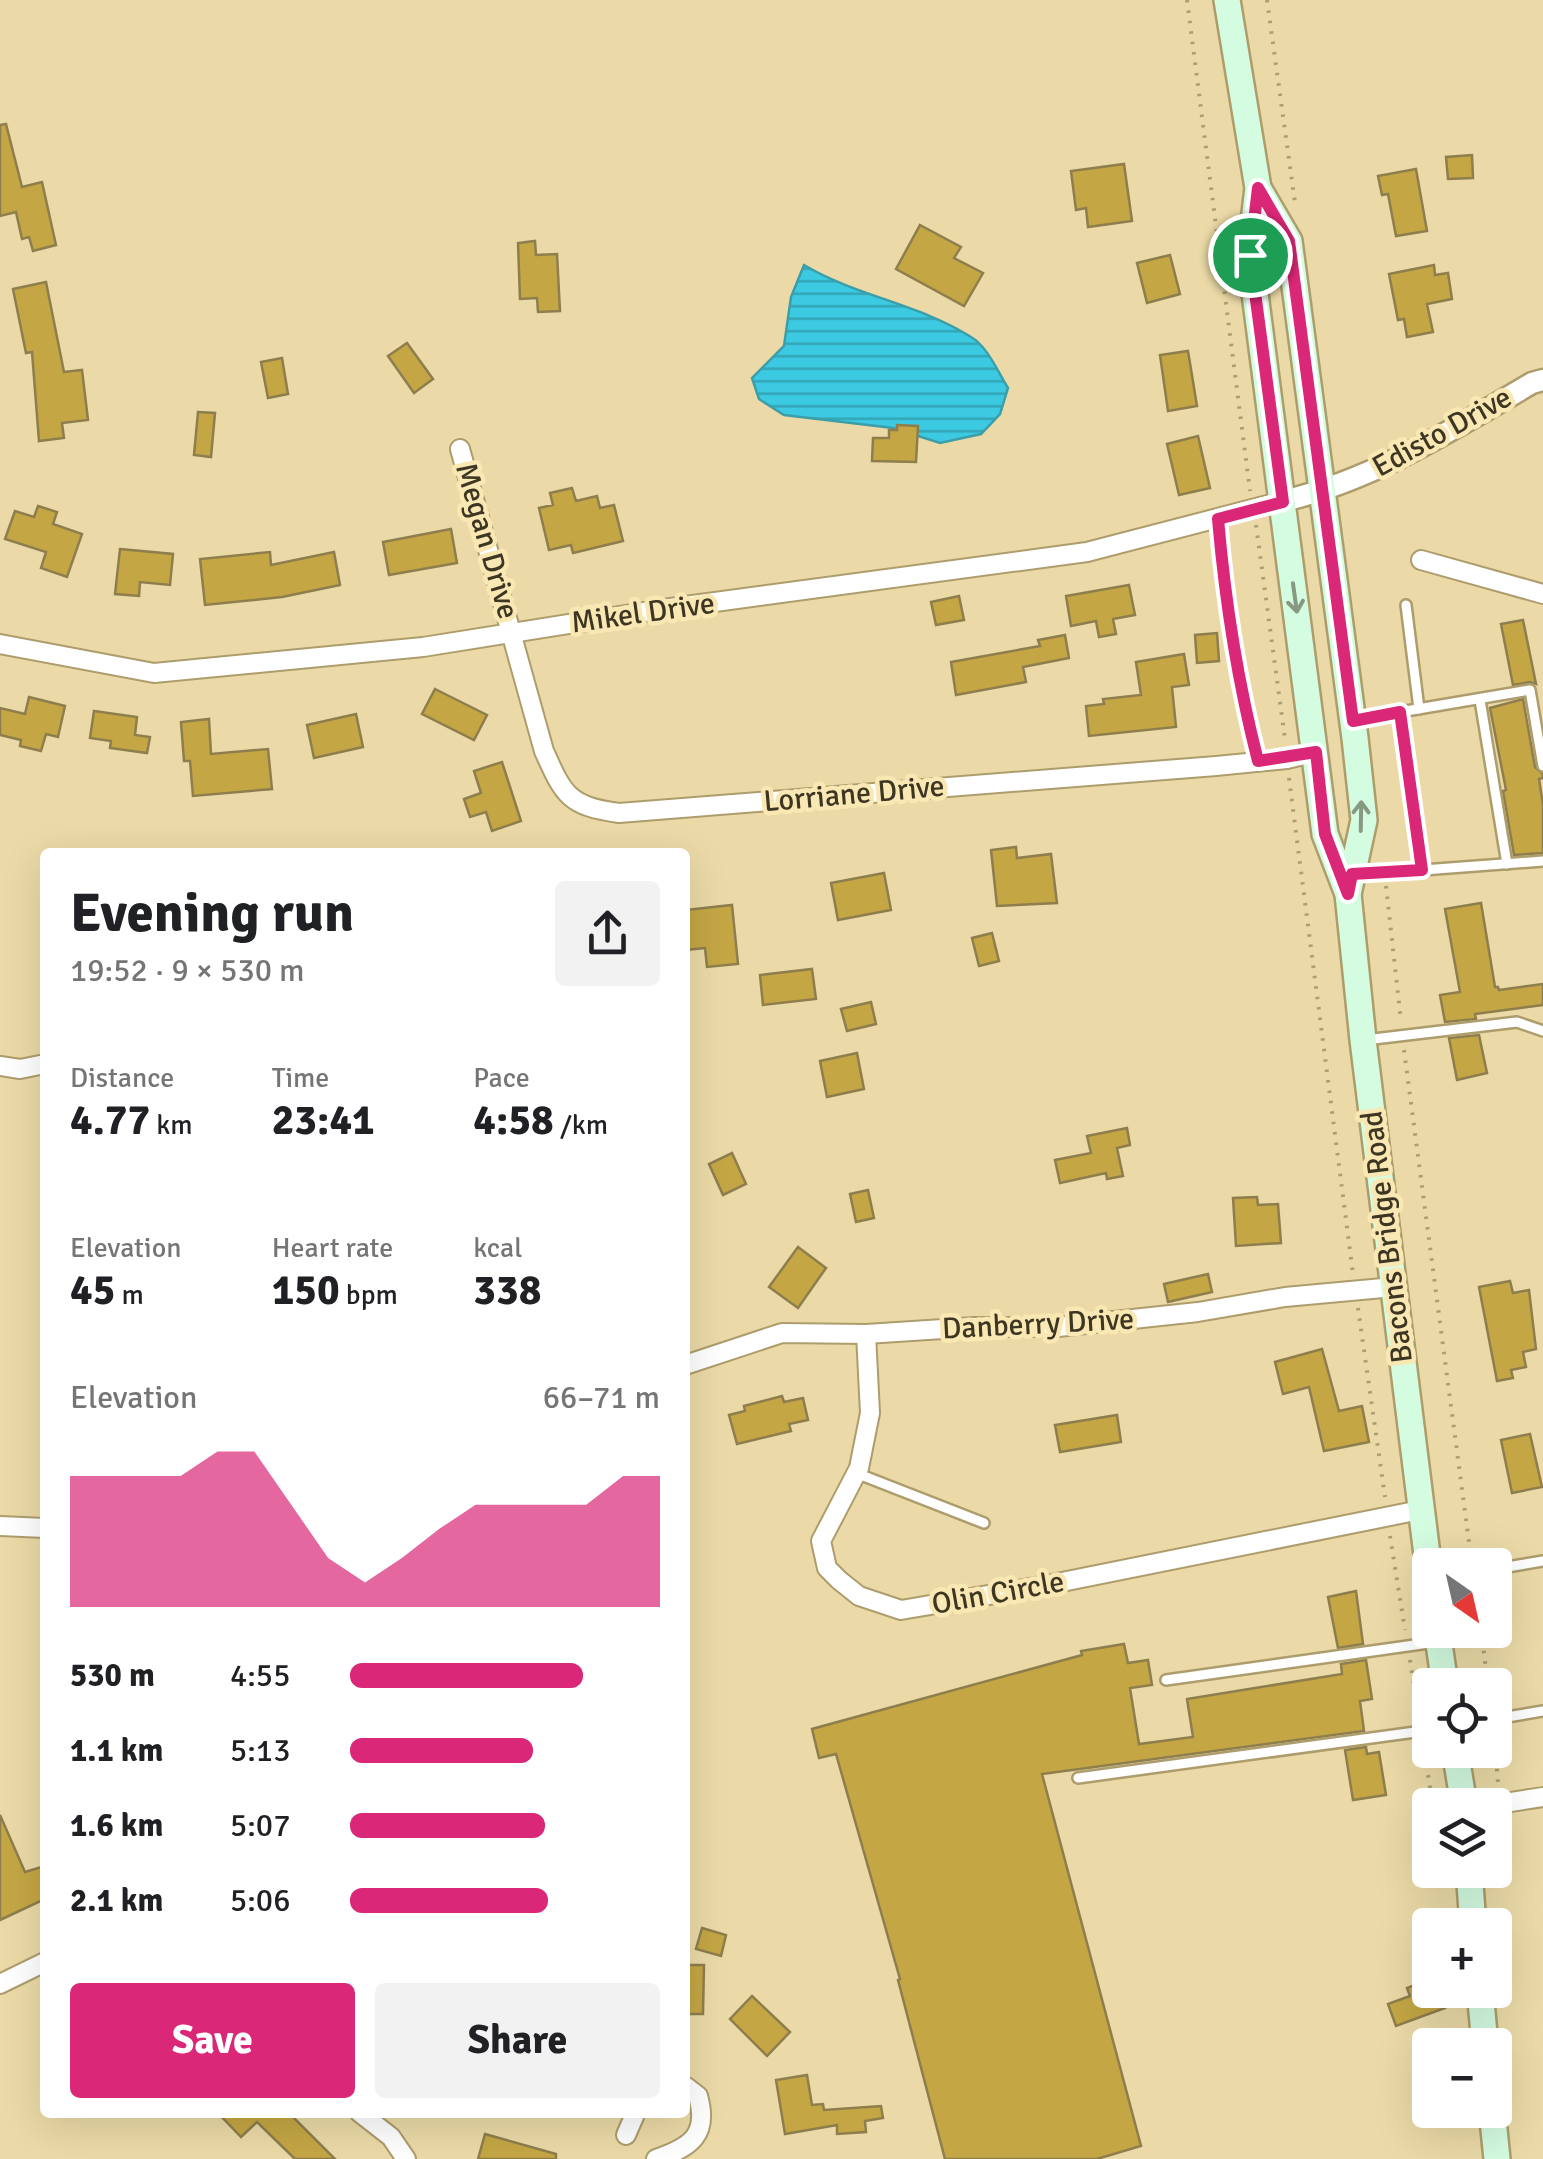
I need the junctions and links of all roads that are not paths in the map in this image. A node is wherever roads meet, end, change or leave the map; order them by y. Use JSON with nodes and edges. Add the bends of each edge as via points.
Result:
{"nodes":[{"id":1,"x":1228,"y":0,"type":"edge"},
{"id":2,"x":1258,"y":188,"type":"junction"},
{"id":3,"x":1543,"y":380,"type":"edge"},
{"id":4,"x":460,"y":449,"type":"dead end"},
{"id":5,"x":1324,"y":492,"type":"junction"},
{"id":6,"x":1283,"y":502,"type":"junction"},
{"id":7,"x":1218,"y":519,"type":"junction"},
{"id":8,"x":1420,"y":560,"type":"dead end"},
{"id":9,"x":1543,"y":594,"type":"edge"},
{"id":10,"x":1406,"y":604,"type":"dead end"},
{"id":11,"x":514,"y":632,"type":"junction"},
{"id":12,"x":0,"y":644,"type":"edge"},
{"id":13,"x":1480,"y":700,"type":"junction"},
{"id":14,"x":1419,"y":709,"type":"junction"},
{"id":15,"x":1400,"y":712,"type":"junction"},
{"id":16,"x":1353,"y":721,"type":"junction"},
{"id":17,"x":1316,"y":752,"type":"junction"},
{"id":18,"x":1258,"y":761,"type":"junction"},
{"id":19,"x":1543,"y":766,"type":"edge"},
{"id":20,"x":1543,"y":862,"type":"edge"},
{"id":21,"x":1507,"y":864,"type":"junction"},
{"id":22,"x":1422,"y":870,"type":"junction"},
{"id":23,"x":1350,"y":884,"type":"junction"},
{"id":24,"x":1543,"y":1031,"type":"edge"},
{"id":25,"x":1363,"y":1040,"type":"junction"},
{"id":26,"x":40,"y":1065,"type":"edge"},
{"id":27,"x":0,"y":1066,"type":"edge"},
{"id":28,"x":1394,"y":1287,"type":"junction"},
{"id":29,"x":866,"y":1334,"type":"junction"},
{"id":30,"x":690,"y":1364,"type":"edge"},
{"id":31,"x":856,"y":1473,"type":"junction"},
{"id":32,"x":1420,"y":1510,"type":"junction"},
{"id":33,"x":984,"y":1523,"type":"dead end"},
{"id":34,"x":0,"y":1526,"type":"edge"},
{"id":35,"x":40,"y":1528,"type":"edge"},
{"id":36,"x":1425,"y":1548,"type":"edge"},
{"id":37,"x":1543,"y":1561,"type":"edge"},
{"id":38,"x":1512,"y":1566,"type":"edge"},
{"id":39,"x":1412,"y":1644,"type":"edge"},
{"id":40,"x":1166,"y":1680,"type":"dead end"},
{"id":41,"x":1543,"y":1710,"type":"edge"},
{"id":42,"x":1512,"y":1716,"type":"edge"},
{"id":43,"x":1412,"y":1733,"type":"edge"},
{"id":44,"x":1078,"y":1778,"type":"dead end"},
{"id":45,"x":1543,"y":1798,"type":"edge"},
{"id":46,"x":1512,"y":1802,"type":"edge"},
{"id":47,"x":40,"y":1964,"type":"edge"},
{"id":48,"x":0,"y":1984,"type":"edge"},
{"id":49,"x":690,"y":2090,"type":"edge"},
{"id":50,"x":367,"y":2118,"type":"edge"},
{"id":51,"x":633,"y":2118,"type":"edge"},
{"id":52,"x":1494,"y":2128,"type":"edge"},
{"id":53,"x":626,"y":2135,"type":"dead end"},
{"id":54,"x":406,"y":2159,"type":"edge"},
{"id":55,"x":656,"y":2159,"type":"edge"},
{"id":56,"x":1497,"y":2159,"type":"edge"}],
"edges":[{"from":1,"to":2,"type":"main road","name":"Bacons Bridge Road"},
{"from":2,"to":5,"type":"main road","name":"Bacons Bridge Road","via":[[1289,241]]},
{"from":2,"to":6,"type":"main road","name":"Bacons Bridge Road","via":[[1250,255]]},
{"from":3,"to":5,"type":"street","name":"Edisto Drive"},
{"from":4,"to":11,"type":"street","name":"Megan Drive"},
{"from":5,"to":6,"type":"street","name":"Edisto Drive"},
{"from":5,"to":16,"type":"main road","name":"Bacons Bridge Road"},
{"from":6,"to":7,"type":"street","name":"Mikel Drive"},
{"from":6,"to":17,"type":"main road","name":"Bacons Bridge Road","one_way":true},
{"from":7,"to":11,"type":"street","name":"Mikel Drive","via":[[1087,552]]},
{"from":7,"to":18,"type":"lane"},
{"from":8,"to":9,"type":"street"},
{"from":10,"to":14,"type":"lane"},
{"from":11,"to":12,"type":"street","name":"Mikel Drive","via":[[154,673]]},
{"from":11,"to":18,"type":"street","name":"Lorriane Drive","via":[[556,780],[572,800],[601,810]]},
{"from":13,"to":14,"type":"lane"},
{"from":13,"to":19,"type":"lane","via":[[1530,690]]},
{"from":13,"to":21,"type":"lane"},
{"from":14,"to":15,"type":"lane"},
{"from":15,"to":16,"type":"lane"},
{"from":15,"to":22,"type":"lane"},
{"from":23,"to":16,"type":"main road","name":"Bacons Bridge Road","one_way":true,"via":[[1364,820]]},
{"from":17,"to":18,"type":"street","name":"Lorriane Drive"},
{"from":17,"to":23,"type":"main road","name":"Bacons Bridge Road","via":[[1325,834]]},
{"from":20,"to":21,"type":"lane"},
{"from":21,"to":22,"type":"lane"},
{"from":22,"to":23,"type":"lane"},
{"from":23,"to":25,"type":"main road","name":"Bacons Bridge Road"},
{"from":24,"to":25,"type":"lane","via":[[1517,1022]]},
{"from":25,"to":28,"type":"main road","name":"Bacons Bridge Road"},
{"from":26,"to":27,"type":"street"},
{"from":28,"to":29,"type":"street","name":"Danberry Drive","via":[[1125,1321]]},
{"from":28,"to":32,"type":"main road","name":"Bacons Bridge Road"},
{"from":29,"to":30,"type":"street","name":"Danberry Drive","via":[[782,1333]]},
{"from":29,"to":31,"type":"street","name":"Olin Circle","via":[[870,1413]]},
{"from":31,"to":32,"type":"street","name":"Olin Circle","via":[[821,1541],[827,1568],[859,1596],[901,1610]]},
{"from":31,"to":33,"type":"lane"},
{"from":32,"to":36,"type":"main road","name":"Bacons Bridge Road"},
{"from":34,"to":35,"type":"street"},
{"from":37,"to":38,"type":"lane"},
{"from":39,"to":40,"type":"lane"},
{"from":41,"to":42,"type":"lane"},
{"from":43,"to":44,"type":"lane"},
{"from":45,"to":46,"type":"street"},
{"from":47,"to":48,"type":"street"},
{"from":49,"to":55,"type":"street","via":[[703,2120],[699,2134]]},
{"from":50,"to":54,"type":"street"},
{"from":51,"to":53,"type":"street"},
{"from":52,"to":56,"type":"main road"}]}
